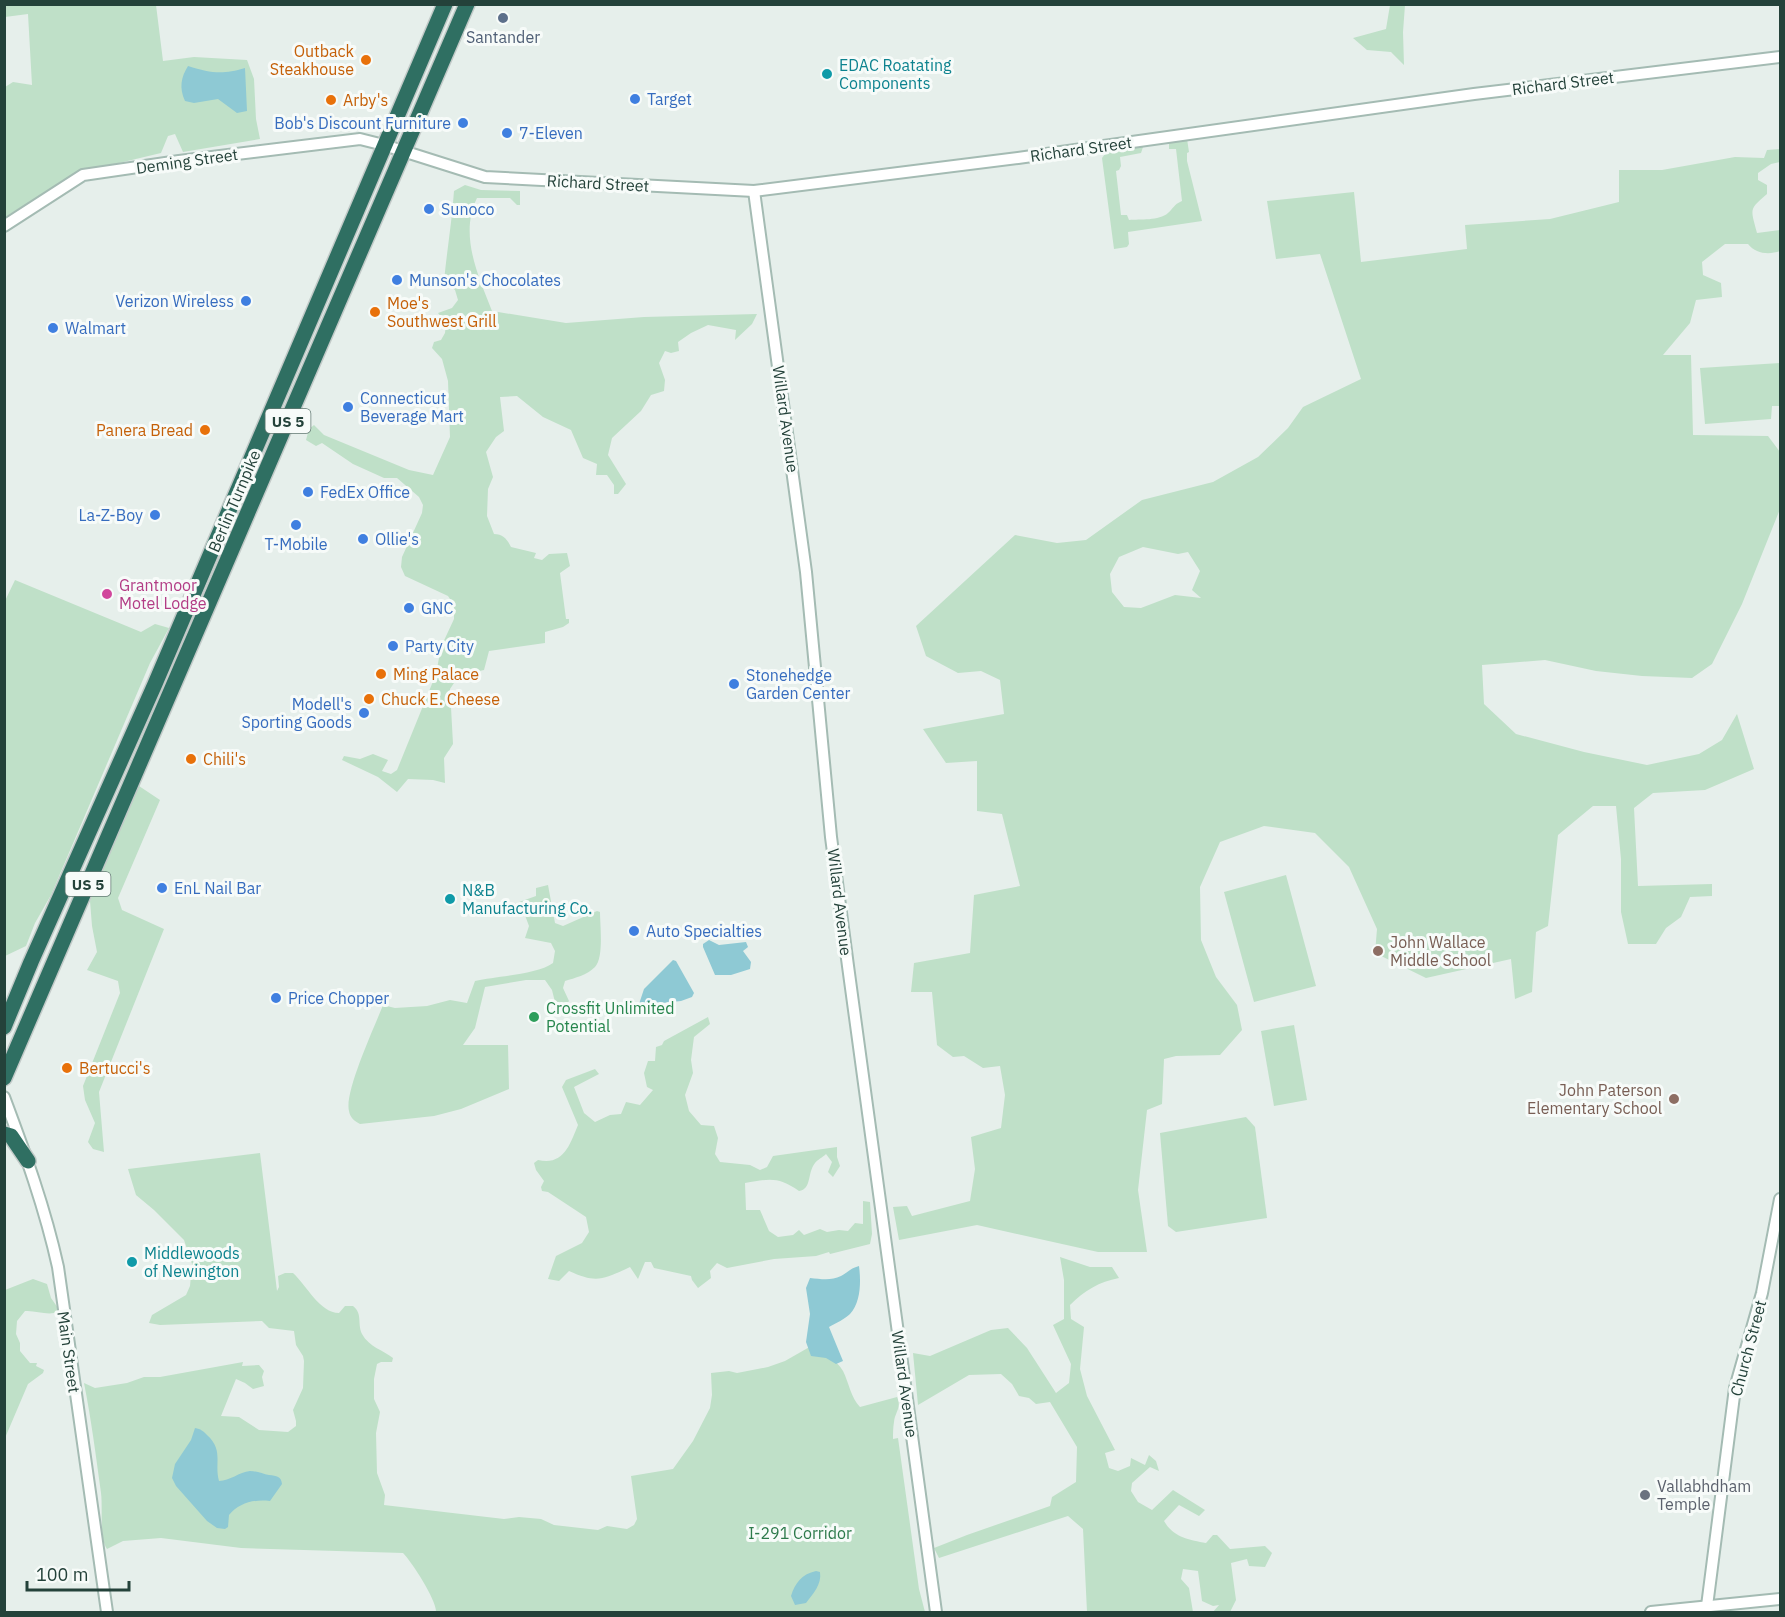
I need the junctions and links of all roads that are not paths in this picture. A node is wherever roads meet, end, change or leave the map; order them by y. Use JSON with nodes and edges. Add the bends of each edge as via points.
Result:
{"nodes":[{"id":1,"x":446,"y":4,"type":"edge"},
{"id":2,"x":467,"y":4,"type":"edge"},
{"id":3,"x":1780,"y":57,"type":"edge"},
{"id":4,"x":384,"y":145,"type":"junction"},
{"id":5,"x":405,"y":152,"type":"junction"},
{"id":6,"x":754,"y":191,"type":"junction"},
{"id":7,"x":4,"y":226,"type":"edge"},
{"id":8,"x":4,"y":1027,"type":"edge"},
{"id":9,"x":4,"y":1078,"type":"edge"},
{"id":10,"x":4,"y":1097,"type":"edge"},
{"id":11,"x":4,"y":1134,"type":"edge"},
{"id":12,"x":28,"y":1161,"type":"junction"},
{"id":13,"x":1780,"y":1199,"type":"edge"},
{"id":14,"x":1780,"y":1599,"type":"edge"},
{"id":15,"x":1707,"y":1606,"type":"junction"},
{"id":16,"x":107,"y":1612,"type":"edge"},
{"id":17,"x":936,"y":1612,"type":"edge"},
{"id":18,"x":1651,"y":1612,"type":"edge"}],
"edges":[{"from":1,"to":4,"type":"highway","name":"Berlin Turnpike","number":"US 5"},
{"from":2,"to":5,"type":"highway","name":"Berlin Turnpike","number":"US 5"},
{"from":3,"to":6,"type":"main road","name":"Richard Street","via":[[1481,93]]},
{"from":4,"to":5,"type":"main road","name":"Richard Street"},
{"from":4,"to":7,"type":"main road","name":"Deming Street","via":[[360,140],[82,175]]},
{"from":4,"to":8,"type":"highway","name":"Berlin Turnpike","number":"US 5"},
{"from":5,"to":6,"type":"main road","name":"Richard Street","via":[[485,177]]},
{"from":5,"to":9,"type":"highway","name":"Berlin Turnpike","number":"US 5"},
{"from":6,"to":17,"type":"main road","name":"Willard Avenue","via":[[806,572],[831,837]]},
{"from":10,"to":12,"type":"main road","name":"Main Street"},
{"from":11,"to":12,"type":"highway","via":[[11,1136]]},
{"from":12,"to":16,"type":"main road","name":"Main Street","via":[[58,1267]]},
{"from":13,"to":15,"type":"main road","name":"Church Street","via":[[1762,1293],[1735,1388]]},
{"from":14,"to":15,"type":"main road"},
{"from":15,"to":18,"type":"main road"}]}
